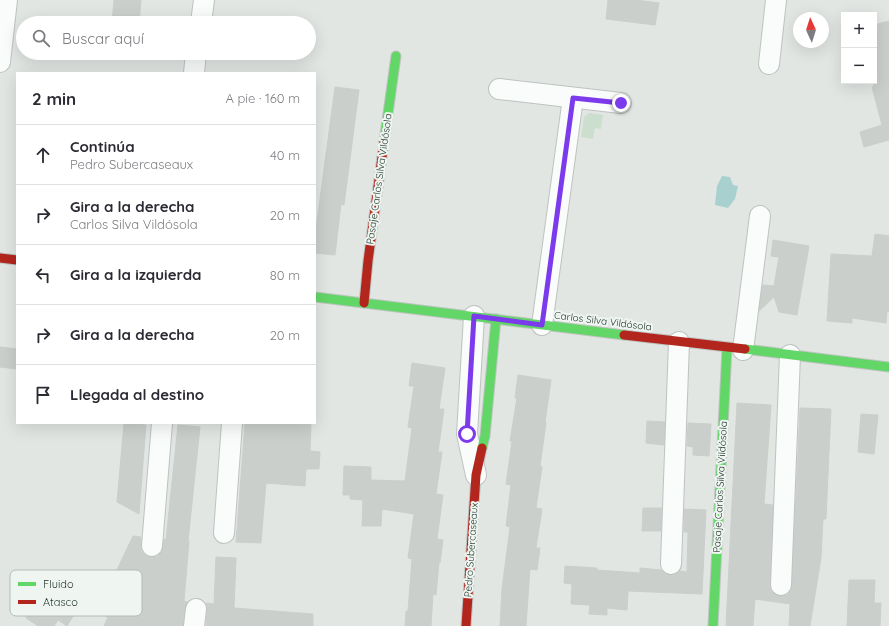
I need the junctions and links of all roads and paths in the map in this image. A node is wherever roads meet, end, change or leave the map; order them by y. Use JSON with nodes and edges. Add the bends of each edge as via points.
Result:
{"nodes":[{"id":1,"x":8,"y":0,"type":"edge"},
{"id":2,"x":204,"y":0,"type":"edge"},
{"id":3,"x":776,"y":0,"type":"edge"},
{"id":4,"x":202,"y":16,"type":"edge"},
{"id":5,"x":396,"y":56,"type":"dead end"},
{"id":6,"x":195,"y":60,"type":"edge"},
{"id":7,"x":0,"y":62,"type":"edge"},
{"id":8,"x":769,"y":64,"type":"dead end"},
{"id":9,"x":194,"y":72,"type":"edge"},
{"id":10,"x":499,"y":89,"type":"dead end"},
{"id":11,"x":573,"y":98,"type":"junction"},
{"id":12,"x":621,"y":103,"type":"dead end"},
{"id":13,"x":760,"y":216,"type":"dead end"},
{"id":14,"x":0,"y":258,"type":"edge"},
{"id":15,"x":16,"y":260,"type":"edge"},
{"id":16,"x":316,"y":297,"type":"edge"},
{"id":17,"x":364,"y":303,"type":"junction"},
{"id":18,"x":474,"y":316,"type":"junction"},
{"id":19,"x":496,"y":319,"type":"junction"},
{"id":20,"x":542,"y":325,"type":"junction"},
{"id":21,"x":679,"y":342,"type":"junction"},
{"id":22,"x":735,"y":349,"type":"junction"},
{"id":23,"x":790,"y":355,"type":"junction"},
{"id":24,"x":889,"y":367,"type":"edge"},
{"id":25,"x":162,"y":424,"type":"edge"},
{"id":26,"x":232,"y":424,"type":"edge"},
{"id":27,"x":476,"y":475,"type":"junction"},
{"id":28,"x":224,"y":533,"type":"dead end"},
{"id":29,"x":152,"y":546,"type":"dead end"},
{"id":30,"x":671,"y":564,"type":"dead end"},
{"id":31,"x":781,"y":585,"type":"dead end"},
{"id":32,"x":466,"y":626,"type":"edge"},
{"id":33,"x":713,"y":626,"type":"edge"}],
"edges":[{"from":1,"to":7,"type":"street"},
{"from":2,"to":4,"type":"street"},
{"from":3,"to":8,"type":"street"},
{"from":5,"to":17,"type":"street","name":"Pasaje Carlos Silva Vildósola"},
{"from":6,"to":9,"type":"street"},
{"from":10,"to":11,"type":"street"},
{"from":11,"to":12,"type":"street"},
{"from":11,"to":20,"type":"street"},
{"from":13,"to":22,"type":"street","name":"Pasaje Carlos Silva Vildósola"},
{"from":14,"to":15,"type":"street"},
{"from":16,"to":17,"type":"street","name":"Carlos Silva Vildósola"},
{"from":17,"to":18,"type":"street","name":"Carlos Silva Vildósola"},
{"from":18,"to":19,"type":"street","name":"Carlos Silva Vildósola"},
{"from":18,"to":27,"type":"street","name":"Pedro Subercaseaux","via":[[467,434]]},
{"from":19,"to":20,"type":"street","name":"Carlos Silva Vildósola"},
{"from":19,"to":27,"type":"street","name":"Pedro Subercaseaux","via":[[485,436]]},
{"from":20,"to":21,"type":"street","name":"Carlos Silva Vildósola"},
{"from":21,"to":22,"type":"street","name":"Carlos Silva Vildósola"},
{"from":21,"to":30,"type":"street"},
{"from":22,"to":23,"type":"street","name":"Carlos Silva Vildósola"},
{"from":22,"to":33,"type":"street","name":"Pasaje Carlos Silva Vildósola"},
{"from":23,"to":24,"type":"street","name":"Carlos Silva Vildósola"},
{"from":23,"to":31,"type":"street"},
{"from":25,"to":29,"type":"street"},
{"from":26,"to":28,"type":"street"},
{"from":27,"to":32,"type":"street","name":"Pedro Subercaseaux"}]}
